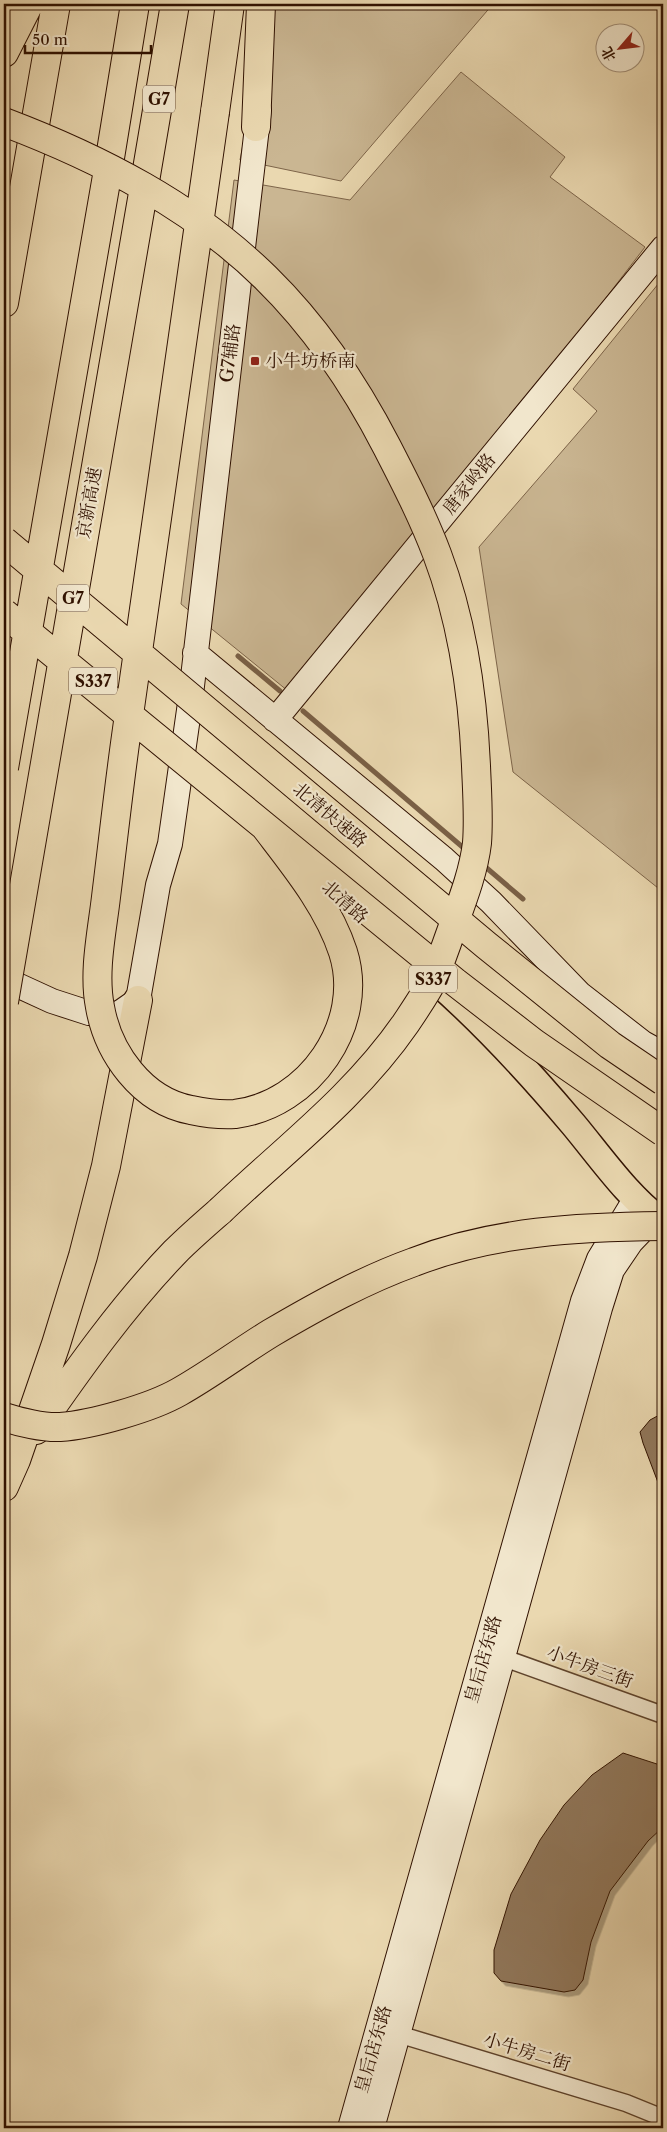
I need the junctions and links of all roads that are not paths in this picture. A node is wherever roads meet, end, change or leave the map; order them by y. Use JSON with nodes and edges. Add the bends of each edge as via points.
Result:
{"nodes":[{"id":1,"x":29,"y":4,"type":"edge"},
{"id":2,"x":56,"y":4,"type":"edge"},
{"id":3,"x":135,"y":4,"type":"edge"},
{"id":4,"x":175,"y":4,"type":"edge"},
{"id":5,"x":230,"y":4,"type":"edge"},
{"id":6,"x":261,"y":4,"type":"edge"},
{"id":7,"x":272,"y":4,"type":"edge"},
{"id":8,"x":4,"y":53,"type":"edge"},
{"id":9,"x":4,"y":122,"type":"edge"},
{"id":10,"x":256,"y":127,"type":"junction"},
{"id":11,"x":663,"y":248,"type":"edge"},
{"id":12,"x":4,"y":303,"type":"edge"},
{"id":13,"x":4,"y":541,"type":"edge"},
{"id":14,"x":4,"y":548,"type":"edge"},
{"id":15,"x":4,"y":605,"type":"edge"},
{"id":16,"x":4,"y":613,"type":"edge"},
{"id":17,"x":195,"y":653,"type":"junction"},
{"id":18,"x":190,"y":703,"type":"junction"},
{"id":19,"x":275,"y":720,"type":"junction"},
{"id":20,"x":182,"y":756,"type":"junction"},
{"id":21,"x":4,"y":768,"type":"edge"},
{"id":22,"x":266,"y":828,"type":"junction"},
{"id":23,"x":4,"y":979,"type":"edge"},
{"id":24,"x":138,"y":1000,"type":"junction"},
{"id":25,"x":4,"y":1002,"type":"edge"},
{"id":26,"x":663,"y":1054,"type":"edge"},
{"id":27,"x":663,"y":1082,"type":"edge"},
{"id":28,"x":663,"y":1132,"type":"edge"},
{"id":29,"x":636,"y":1198,"type":"junction"},
{"id":30,"x":661,"y":1221,"type":"edge"},
{"id":31,"x":4,"y":1417,"type":"edge"},
{"id":32,"x":16,"y":1460,"type":"junction"},
{"id":33,"x":4,"y":1487,"type":"edge"},
{"id":34,"x":504,"y":1658,"type":"junction"},
{"id":35,"x":663,"y":1715,"type":"edge"},
{"id":36,"x":388,"y":2031,"type":"junction"},
{"id":37,"x":663,"y":2118,"type":"edge"},
{"id":38,"x":350,"y":2128,"type":"edge"},
{"id":39,"x":372,"y":2128,"type":"edge"}],
"edges":[{"from":1,"to":8,"type":"highway"},
{"from":2,"to":12,"type":"highway"},
{"from":3,"to":21,"type":"highway","number":"G7","bridge":true},
{"from":4,"to":25,"type":"highway","name":"京新高速","number":"G7","bridge":true},
{"from":5,"to":22,"type":"highway","bridge":true,"via":[[122,761],[99,967],[99,1004],[113,1047],[131,1074],[149,1092],[178,1108],[208,1114],[236,1114],[283,1097],[321,1063],[334,1044],[344,1018],[348,1003],[344,953],[308,884]]},
{"from":6,"to":10,"type":"highway"},
{"from":7,"to":10,"type":"street","name":"G7辅路"},
{"from":9,"to":32,"type":"highway","bridge":true,"via":[[121,173],[215,235],[263,276],[307,322],[342,369],[373,419],[413,497],[438,558],[467,669],[477,794],[476,844],[462,901],[434,977],[386,1052],[331,1111],[175,1252],[65,1388]]},
{"from":10,"to":17,"type":"street","name":"G7辅路"},
{"from":11,"to":19,"type":"street","name":"唐家岭路"},
{"from":13,"to":27,"type":"highway","name":"北清快速路","bridge":true,"via":[[486,945],[610,1045]]},
{"from":14,"to":18,"type":"main road"},
{"from":15,"to":20,"type":"main road","name":"北清路","number":"S337"},
{"from":16,"to":22,"type":"highway","bridge":true},
{"from":17,"to":18,"type":"street","name":"G7辅路"},
{"from":17,"to":19,"type":"street"},
{"from":18,"to":20,"type":"street","name":"G7辅路"},
{"from":18,"to":27,"type":"main road","via":[[482,948],[596,1038]]},
{"from":19,"to":26,"type":"street","via":[[444,859],[491,902],[580,994],[643,1043]]},
{"from":20,"to":24,"type":"street","name":"G7辅路","via":[[170,844],[158,886]]},
{"from":20,"to":29,"type":"main road","name":"北清路","number":"S337","via":[[496,1036]]},
{"from":22,"to":28,"type":"highway","bridge":true,"via":[[455,982],[542,1048]]},
{"from":23,"to":24,"type":"street","via":[[89,1013],[118,1014]]},
{"from":24,"to":32,"type":"highway","via":[[106,1166],[83,1256]]},
{"from":29,"to":30,"type":"main road","name":"北清路","number":"S337"},
{"from":29,"to":36,"type":"street","name":"皇后店东路","via":[[599,1259],[583,1301]]},
{"from":30,"to":31,"type":"highway","bridge":true,"via":[[518,1234],[458,1248],[415,1261],[358,1286],[270,1334],[178,1393],[122,1415],[59,1427]]},
{"from":30,"to":34,"type":"street","name":"皇后店东路","via":[[631,1242],[612,1270]]},
{"from":32,"to":33,"type":"highway"},
{"from":34,"to":35,"type":"street","name":"小牛房三街"},
{"from":34,"to":36,"type":"street","name":"皇后店东路"},
{"from":36,"to":37,"type":"street","name":"小牛房二街","via":[[626,2103]]},
{"from":36,"to":38,"type":"street","name":"皇后店东路"},
{"from":36,"to":39,"type":"street","name":"皇后店东路"}]}
